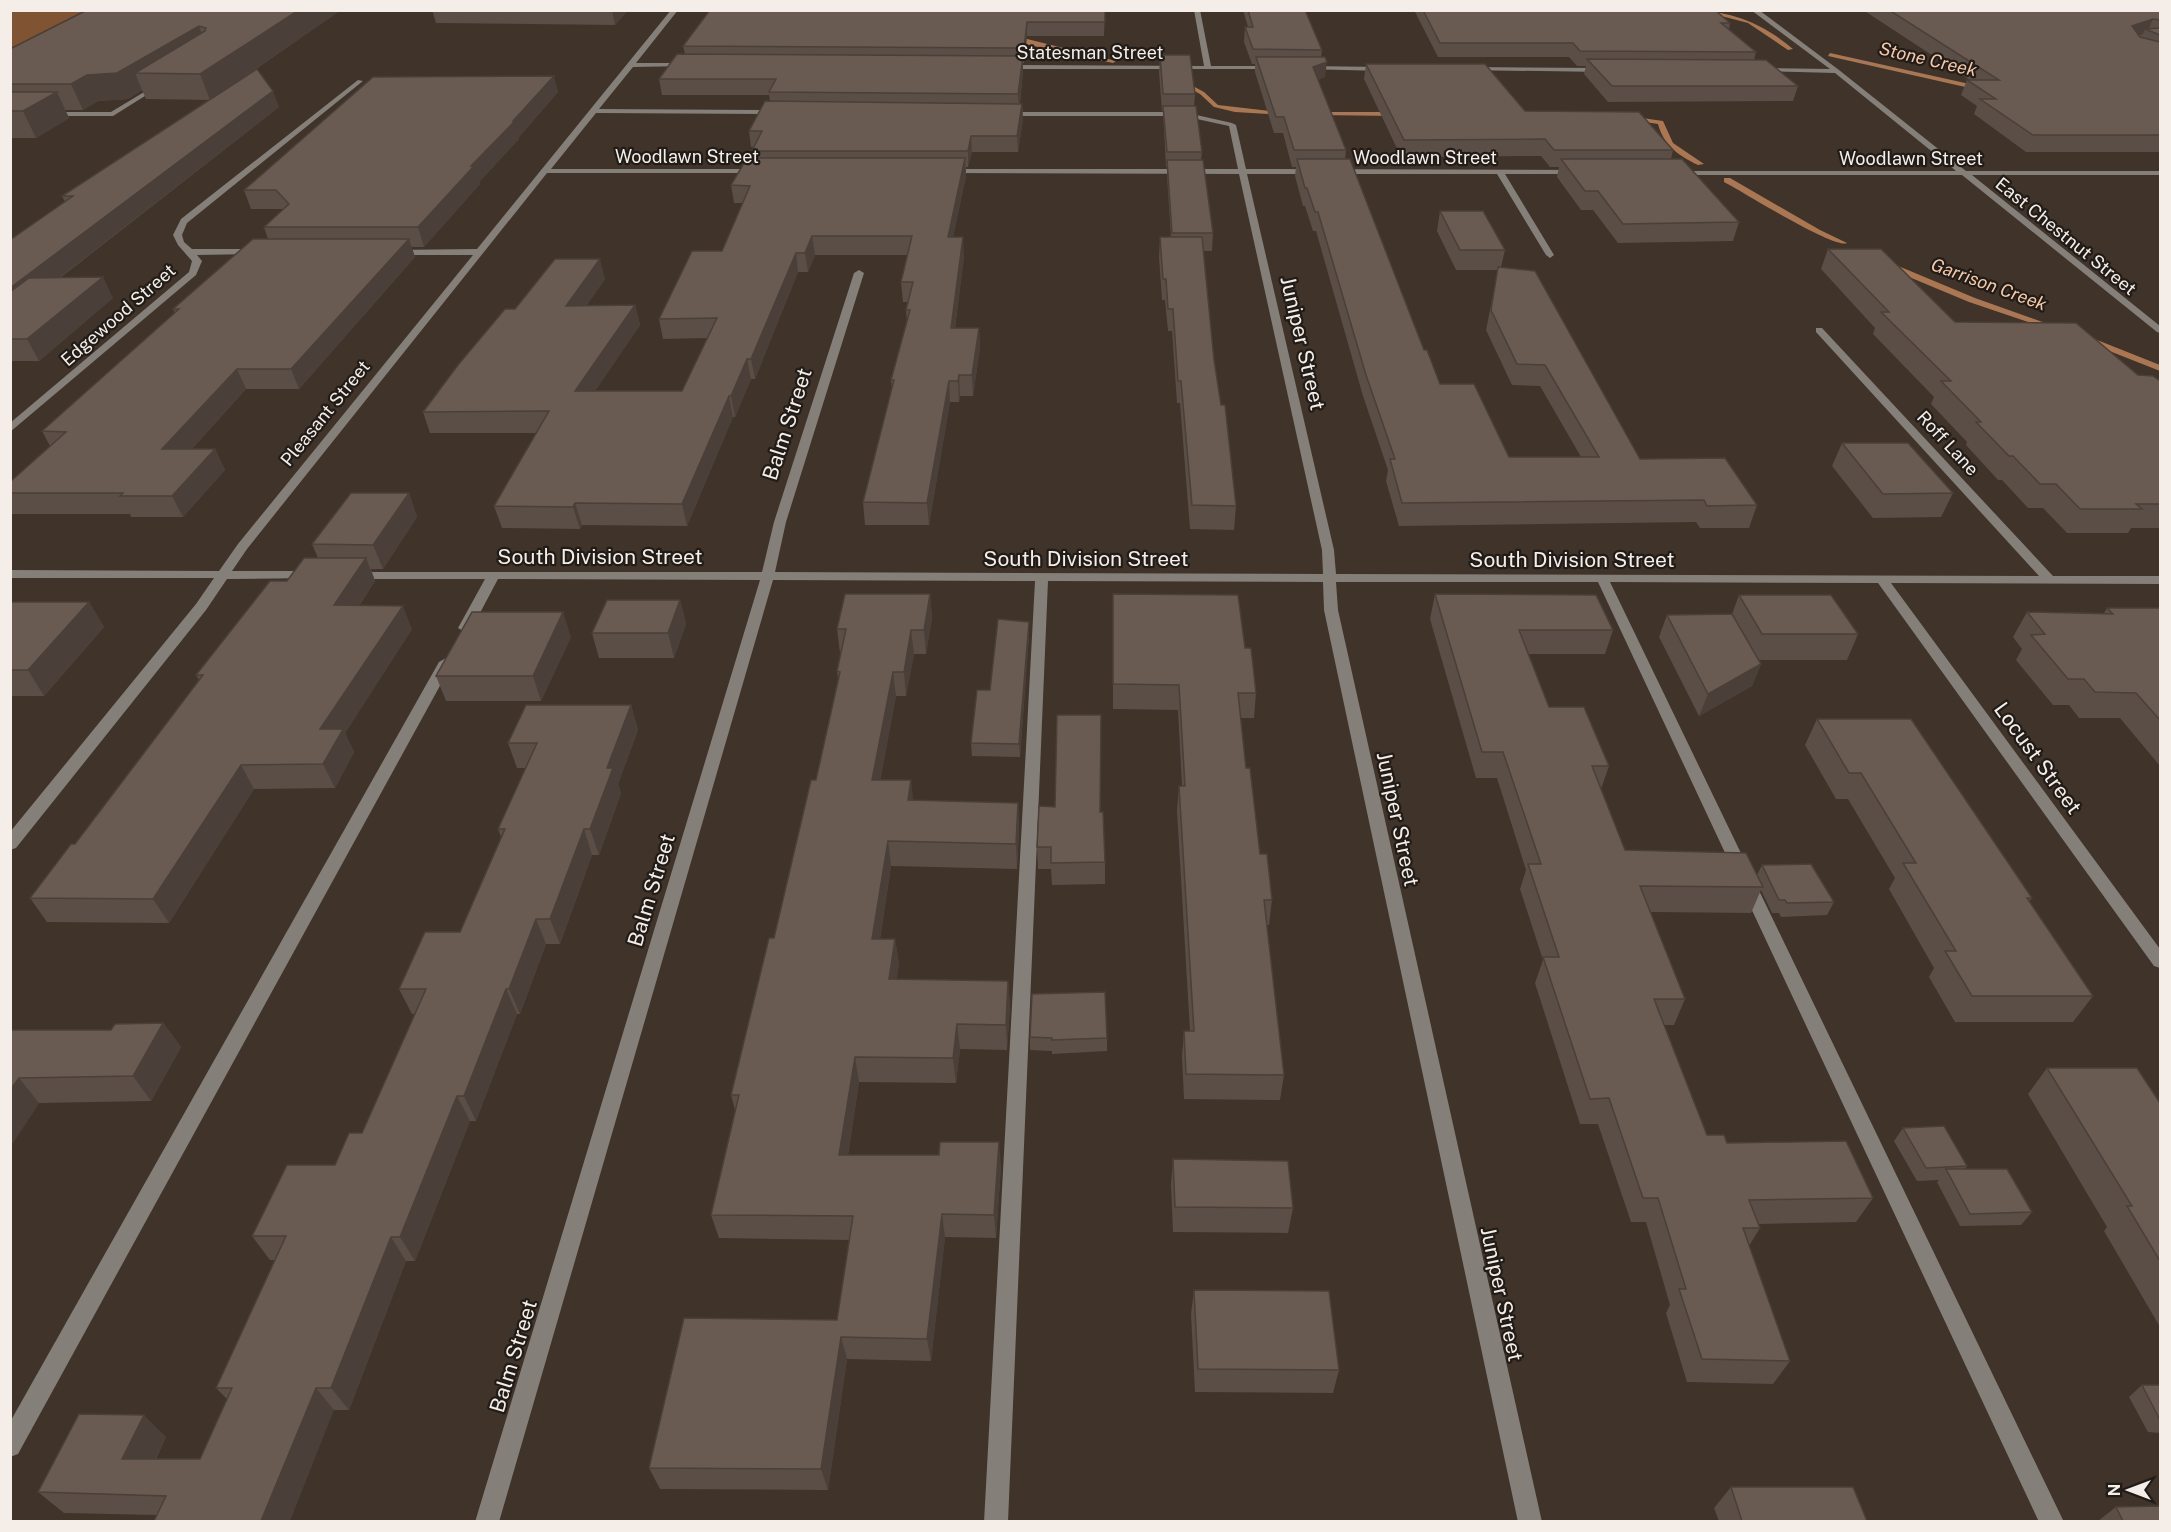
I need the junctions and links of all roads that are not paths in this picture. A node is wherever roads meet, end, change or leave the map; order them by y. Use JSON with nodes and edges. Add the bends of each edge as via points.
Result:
{"nodes":[{"id":1,"x":675,"y":10,"type":"edge"},
{"id":2,"x":1197,"y":10,"type":"edge"},
{"id":3,"x":1754,"y":10,"type":"edge"},
{"id":4,"x":631,"y":65,"type":"junction"},
{"id":5,"x":701,"y":65,"type":"edge"},
{"id":6,"x":996,"y":67,"type":"edge"},
{"id":7,"x":1208,"y":68,"type":"junction"},
{"id":8,"x":1279,"y":68,"type":"edge"},
{"id":9,"x":1303,"y":68,"type":"edge"},
{"id":10,"x":1398,"y":69,"type":"edge"},
{"id":11,"x":1457,"y":69,"type":"edge"},
{"id":12,"x":1612,"y":70,"type":"edge"},
{"id":13,"x":1754,"y":70,"type":"edge"},
{"id":14,"x":1837,"y":71,"type":"junction"},
{"id":15,"x":171,"y":78,"type":"edge"},
{"id":16,"x":360,"y":81,"type":"dead end"},
{"id":17,"x":594,"y":111,"type":"junction"},
{"id":18,"x":783,"y":112,"type":"edge"},
{"id":19,"x":10,"y":114,"type":"edge"},
{"id":20,"x":991,"y":114,"type":"edge"},
{"id":21,"x":545,"y":171,"type":"junction"},
{"id":22,"x":770,"y":171,"type":"edge"},
{"id":23,"x":935,"y":171,"type":"edge"},
{"id":24,"x":1243,"y":172,"type":"junction"},
{"id":25,"x":1500,"y":172,"type":"junction"},
{"id":26,"x":1583,"y":172,"type":"edge"},
{"id":27,"x":1666,"y":172,"type":"edge"},
{"id":28,"x":1964,"y":173,"type":"junction"},
{"id":29,"x":2160,"y":173,"type":"edge"},
{"id":30,"x":190,"y":252,"type":"junction"},
{"id":31,"x":271,"y":252,"type":"edge"},
{"id":32,"x":387,"y":252,"type":"edge"},
{"id":33,"x":480,"y":252,"type":"junction"},
{"id":34,"x":1550,"y":255,"type":"dead end"},
{"id":35,"x":859,"y":273,"type":"dead end"},
{"id":36,"x":1820,"y":330,"type":"dead end"},
{"id":37,"x":2160,"y":330,"type":"edge"},
{"id":38,"x":10,"y":429,"type":"edge"},
{"id":39,"x":10,"y":574,"type":"edge"},
{"id":40,"x":224,"y":575,"type":"junction"},
{"id":41,"x":318,"y":575,"type":"edge"},
{"id":42,"x":341,"y":575,"type":"edge"},
{"id":43,"x":494,"y":575,"type":"junction"},
{"id":44,"x":768,"y":576,"type":"junction"},
{"id":45,"x":1042,"y":577,"type":"junction"},
{"id":46,"x":1329,"y":578,"type":"junction"},
{"id":47,"x":1602,"y":578,"type":"junction"},
{"id":48,"x":1882,"y":580,"type":"junction"},
{"id":49,"x":2050,"y":580,"type":"junction"},
{"id":50,"x":2160,"y":580,"type":"edge"},
{"id":51,"x":10,"y":844,"type":"edge"},
{"id":52,"x":2160,"y":961,"type":"edge"},
{"id":53,"x":10,"y":1446,"type":"edge"},
{"id":54,"x":487,"y":1521,"type":"edge"},
{"id":55,"x":996,"y":1521,"type":"edge"},
{"id":56,"x":1530,"y":1521,"type":"edge"},
{"id":57,"x":2052,"y":1521,"type":"edge"}],
"edges":[{"from":1,"to":4,"type":"street","name":"Pleasant Street"},
{"from":2,"to":7,"type":"street"},
{"from":3,"to":14,"type":"street","name":"East Chestnut Street"},
{"from":4,"to":5,"type":"street"},
{"from":4,"to":17,"type":"street","name":"Pleasant Street"},
{"from":6,"to":7,"type":"street","name":"Statesman Street"},
{"from":7,"to":8,"type":"street","name":"Statesman Street"},
{"from":9,"to":10,"type":"street"},
{"from":11,"to":12,"type":"street"},
{"from":13,"to":14,"type":"street"},
{"from":14,"to":28,"type":"street","name":"East Chestnut Street"},
{"from":15,"to":19,"type":"street","via":[[113,114]]},
{"from":16,"to":30,"type":"street","name":"Edgewood Street","via":[[184,221],[177,232],[178,239]]},
{"from":17,"to":18,"type":"street"},
{"from":17,"to":21,"type":"street","name":"Pleasant Street"},
{"from":20,"to":24,"type":"street","name":"Juniper Street","via":[[1183,114],[1232,125]]},
{"from":21,"to":22,"type":"street","name":"Woodlawn Street"},
{"from":21,"to":33,"type":"street","name":"Pleasant Street"},
{"from":23,"to":24,"type":"street","name":"Woodlawn Street"},
{"from":24,"to":25,"type":"street","name":"Woodlawn Street"},
{"from":24,"to":46,"type":"street","name":"Juniper Street","via":[[1328,550]]},
{"from":25,"to":26,"type":"street","name":"Woodlawn Street"},
{"from":25,"to":34,"type":"street"},
{"from":27,"to":28,"type":"street","name":"Woodlawn Street"},
{"from":28,"to":29,"type":"street","name":"Woodlawn Street"},
{"from":28,"to":37,"type":"street","name":"East Chestnut Street"},
{"from":30,"to":31,"type":"street"},
{"from":30,"to":38,"type":"street","name":"Edgewood Street","via":[[197,261],[193,273]]},
{"from":32,"to":33,"type":"street"},
{"from":33,"to":40,"type":"street","name":"Pleasant Street","via":[[242,547]]},
{"from":35,"to":44,"type":"street","name":"Balm Street","via":[[780,522]]},
{"from":36,"to":49,"type":"street","name":"Roff Lane"},
{"from":39,"to":40,"type":"street"},
{"from":40,"to":41,"type":"street"},
{"from":40,"to":51,"type":"street","name":"Pleasant Street"},
{"from":42,"to":43,"type":"street","name":"South Division Street"},
{"from":43,"to":44,"type":"street","name":"South Division Street"},
{"from":43,"to":53,"type":"street"},
{"from":44,"to":45,"type":"street","name":"South Division Street"},
{"from":44,"to":54,"type":"street","name":"Balm Street"},
{"from":45,"to":46,"type":"street","name":"South Division Street"},
{"from":45,"to":55,"type":"street"},
{"from":46,"to":47,"type":"street","name":"South Division Street"},
{"from":46,"to":56,"type":"street","name":"Juniper Street","via":[[1331,610]]},
{"from":47,"to":48,"type":"street","name":"South Division Street"},
{"from":47,"to":57,"type":"street"},
{"from":48,"to":49,"type":"street","name":"South Division Street"},
{"from":48,"to":52,"type":"street","name":"Locust Street"},
{"from":49,"to":50,"type":"street","name":"South Division Street"}]}
